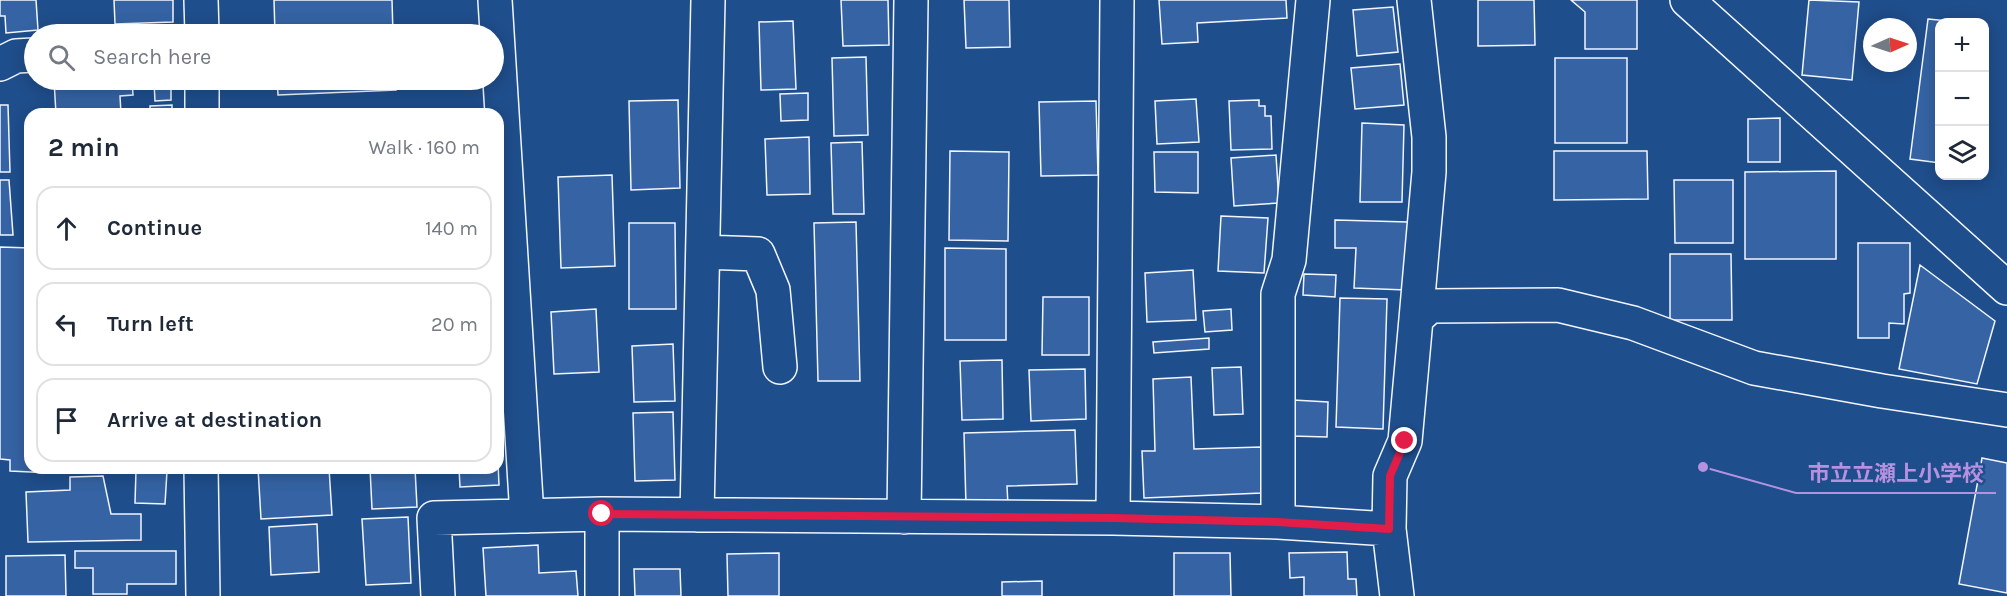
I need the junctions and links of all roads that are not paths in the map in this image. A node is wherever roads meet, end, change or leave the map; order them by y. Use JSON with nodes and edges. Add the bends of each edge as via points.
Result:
{"nodes":[{"id":1,"x":201,"y":0,"type":"edge"},
{"id":2,"x":495,"y":0,"type":"edge"},
{"id":3,"x":708,"y":0,"type":"edge"},
{"id":4,"x":911,"y":0,"type":"edge"},
{"id":5,"x":1117,"y":0,"type":"edge"},
{"id":6,"x":1312,"y":0,"type":"edge"},
{"id":7,"x":1414,"y":0,"type":"edge"},
{"id":8,"x":1687,"y":0,"type":"edge"},
{"id":9,"x":202,"y":24,"type":"edge"},
{"id":10,"x":496,"y":24,"type":"edge"},
{"id":11,"x":24,"y":56,"type":"edge"},
{"id":12,"x":0,"y":64,"type":"edge"},
{"id":13,"x":202,"y":90,"type":"edge"},
{"id":14,"x":501,"y":90,"type":"edge"},
{"id":15,"x":202,"y":108,"type":"edge"},
{"id":16,"x":502,"y":108,"type":"edge"},
{"id":17,"x":504,"y":145,"type":"edge"},
{"id":18,"x":703,"y":252,"type":"junction"},
{"id":19,"x":2007,"y":288,"type":"edge"},
{"id":20,"x":1416,"y":319,"type":"junction"},
{"id":21,"x":780,"y":367,"type":"dead end"},
{"id":22,"x":2007,"y":410,"type":"edge"},
{"id":23,"x":201,"y":474,"type":"edge"},
{"id":24,"x":602,"y":514,"type":"junction"},
{"id":25,"x":697,"y":515,"type":"junction"},
{"id":26,"x":527,"y":516,"type":"junction"},
{"id":27,"x":904,"y":517,"type":"junction"},
{"id":28,"x":1113,"y":518,"type":"junction"},
{"id":29,"x":1278,"y":522,"type":"junction"},
{"id":30,"x":1389,"y":529,"type":"junction"},
{"id":31,"x":203,"y":596,"type":"edge"},
{"id":32,"x":438,"y":596,"type":"edge"},
{"id":33,"x":602,"y":596,"type":"edge"},
{"id":34,"x":1397,"y":596,"type":"edge"}],
"edges":[{"from":1,"to":9,"type":"street"},
{"from":2,"to":10,"type":"street"},
{"from":3,"to":18,"type":"street"},
{"from":4,"to":27,"type":"street"},
{"from":5,"to":28,"type":"street"},
{"from":6,"to":29,"type":"street","via":[[1289,260],[1278,294]]},
{"from":7,"to":20,"type":"street","via":[[1429,137]]},
{"from":8,"to":19,"type":"street"},
{"from":11,"to":12,"type":"street"},
{"from":13,"to":15,"type":"street"},
{"from":14,"to":16,"type":"street"},
{"from":17,"to":26,"type":"street"},
{"from":18,"to":21,"type":"street","via":[[758,254],[773,290]]},
{"from":18,"to":25,"type":"street"},
{"from":20,"to":22,"type":"street","via":[[1430,306],[1558,305],[1633,323],[1754,368]]},
{"from":20,"to":30,"type":"street","via":[[1405,441],[1390,476]]},
{"from":23,"to":31,"type":"street"},
{"from":24,"to":25,"type":"street"},
{"from":24,"to":26,"type":"street"},
{"from":24,"to":33,"type":"street"},
{"from":25,"to":27,"type":"street"},
{"from":26,"to":32,"type":"street","via":[[434,518]]},
{"from":27,"to":28,"type":"street"},
{"from":28,"to":29,"type":"street"},
{"from":29,"to":30,"type":"street"},
{"from":30,"to":34,"type":"street"}]}
